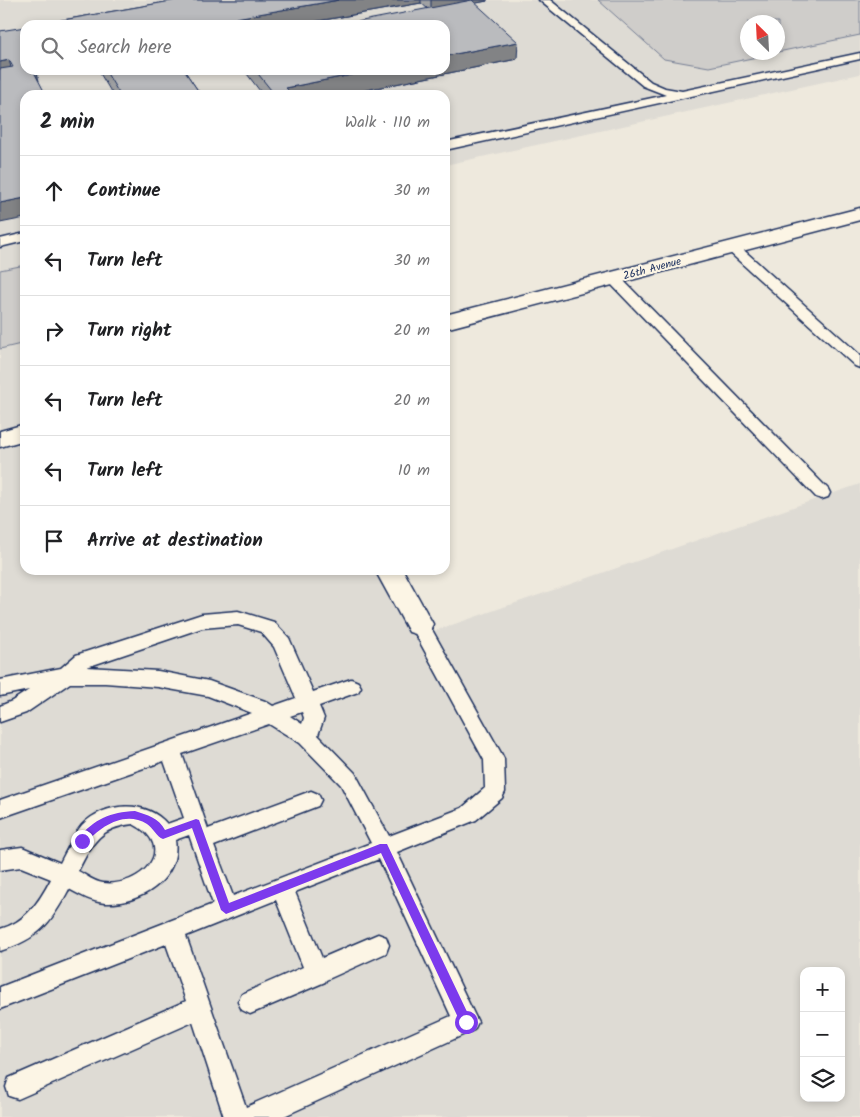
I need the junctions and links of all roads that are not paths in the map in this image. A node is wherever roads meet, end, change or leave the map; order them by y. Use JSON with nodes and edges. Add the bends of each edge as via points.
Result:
{"nodes":[{"id":1,"x":544,"y":0,"type":"edge"},
{"id":2,"x":860,"y":56,"type":"edge"},
{"id":3,"x":647,"y":84,"type":"junction"},
{"id":4,"x":688,"y":94,"type":"junction"},
{"id":5,"x":627,"y":107,"type":"junction"},
{"id":6,"x":450,"y":145,"type":"edge"},
{"id":7,"x":860,"y":214,"type":"edge"},
{"id":8,"x":20,"y":238,"type":"edge"},
{"id":9,"x":0,"y":243,"type":"edge"},
{"id":10,"x":732,"y":247,"type":"junction"},
{"id":11,"x":613,"y":278,"type":"junction"},
{"id":12,"x":450,"y":321,"type":"edge"},
{"id":13,"x":860,"y":363,"type":"edge"},
{"id":14,"x":20,"y":433,"type":"edge"},
{"id":15,"x":0,"y":439,"type":"edge"},
{"id":16,"x":822,"y":493,"type":"dead end"},
{"id":17,"x":392,"y":575,"type":"edge"},
{"id":18,"x":419,"y":624,"type":"joint"},
{"id":19,"x":66,"y":675,"type":"junction"},
{"id":20,"x":351,"y":687,"type":"dead end"},
{"id":21,"x":0,"y":688,"type":"edge"},
{"id":22,"x":307,"y":702,"type":"junction"},
{"id":23,"x":0,"y":714,"type":"edge"},
{"id":24,"x":270,"y":715,"type":"junction"},
{"id":25,"x":306,"y":737,"type":"junction"},
{"id":26,"x":170,"y":750,"type":"junction"},
{"id":27,"x":311,"y":800,"type":"dead end"},
{"id":28,"x":0,"y":809,"type":"edge"},
{"id":29,"x":199,"y":832,"type":"junction"},
{"id":30,"x":163,"y":835,"type":"junction"},
{"id":31,"x":384,"y":847,"type":"junction"},
{"id":32,"x":0,"y":860,"type":"edge"},
{"id":33,"x":65,"y":875,"type":"junction"},
{"id":34,"x":282,"y":887,"type":"junction"},
{"id":35,"x":226,"y":910,"type":"junction"},
{"id":36,"x":173,"y":930,"type":"junction"},
{"id":37,"x":0,"y":940,"type":"edge"},
{"id":38,"x":378,"y":945,"type":"dead end"},
{"id":39,"x":317,"y":974,"type":"junction"},
{"id":40,"x":0,"y":998,"type":"edge"},
{"id":41,"x":250,"y":1002,"type":"dead end"},
{"id":42,"x":200,"y":1007,"type":"junction"},
{"id":43,"x":18,"y":1087,"type":"dead end"},
{"id":44,"x":237,"y":1117,"type":"edge"},
{"id":45,"x":253,"y":1117,"type":"edge"}],
"edges":[{"from":1,"to":3,"type":"lane"},
{"from":2,"to":4,"type":"lane"},
{"from":3,"to":4,"type":"lane","via":[[668,92]]},
{"from":3,"to":5,"type":"lane","via":[[648,95]]},
{"from":4,"to":5,"type":"lane"},
{"from":5,"to":6,"type":"lane"},
{"from":7,"to":10,"type":"street","name":"26th Avenue"},
{"from":8,"to":9,"type":"lane"},
{"from":10,"to":11,"type":"street","name":"26th Avenue"},
{"from":10,"to":13,"type":"lane"},
{"from":11,"to":12,"type":"street","name":"26th Avenue"},
{"from":11,"to":16,"type":"lane"},
{"from":14,"to":15,"type":"street"},
{"from":17,"to":18,"type":"street"},
{"from":18,"to":31,"type":"lane","via":[[494,759],[495,792],[469,814]]},
{"from":19,"to":21,"type":"lane"},
{"from":19,"to":22,"type":"lane","via":[[83,660],[202,621],[238,618],[267,627],[282,643]]},
{"from":19,"to":23,"type":"lane","via":[[19,708]]},
{"from":19,"to":24,"type":"lane","via":[[158,678],[209,689],[258,707]]},
{"from":20,"to":22,"type":"lane"},
{"from":22,"to":24,"type":"lane"},
{"from":22,"to":25,"type":"lane","via":[[314,718]]},
{"from":24,"to":25,"type":"lane"},
{"from":24,"to":26,"type":"lane"},
{"from":25,"to":31,"type":"lane","via":[[348,780]]},
{"from":26,"to":28,"type":"lane"},
{"from":26,"to":29,"type":"lane"},
{"from":27,"to":29,"type":"lane"},
{"from":29,"to":30,"type":"lane"},
{"from":29,"to":35,"type":"lane"},
{"from":30,"to":33,"type":"lane","via":[[148,819],[135,815],[105,820],[82,841]]},
{"from":30,"to":33,"type":"lane","via":[[166,850],[159,868],[145,884],[131,891],[102,893]]},
{"from":31,"to":34,"type":"lane"},
{"from":31,"to":45,"type":"lane","via":[[466,1022]]},
{"from":32,"to":33,"type":"lane","via":[[22,857]]},
{"from":33,"to":37,"type":"lane","via":[[38,919],[26,930]]},
{"from":34,"to":35,"type":"lane"},
{"from":34,"to":39,"type":"lane"},
{"from":35,"to":36,"type":"lane"},
{"from":36,"to":40,"type":"lane"},
{"from":36,"to":42,"type":"lane"},
{"from":38,"to":39,"type":"lane"},
{"from":39,"to":41,"type":"lane"},
{"from":42,"to":43,"type":"lane"},
{"from":42,"to":44,"type":"lane"}]}
